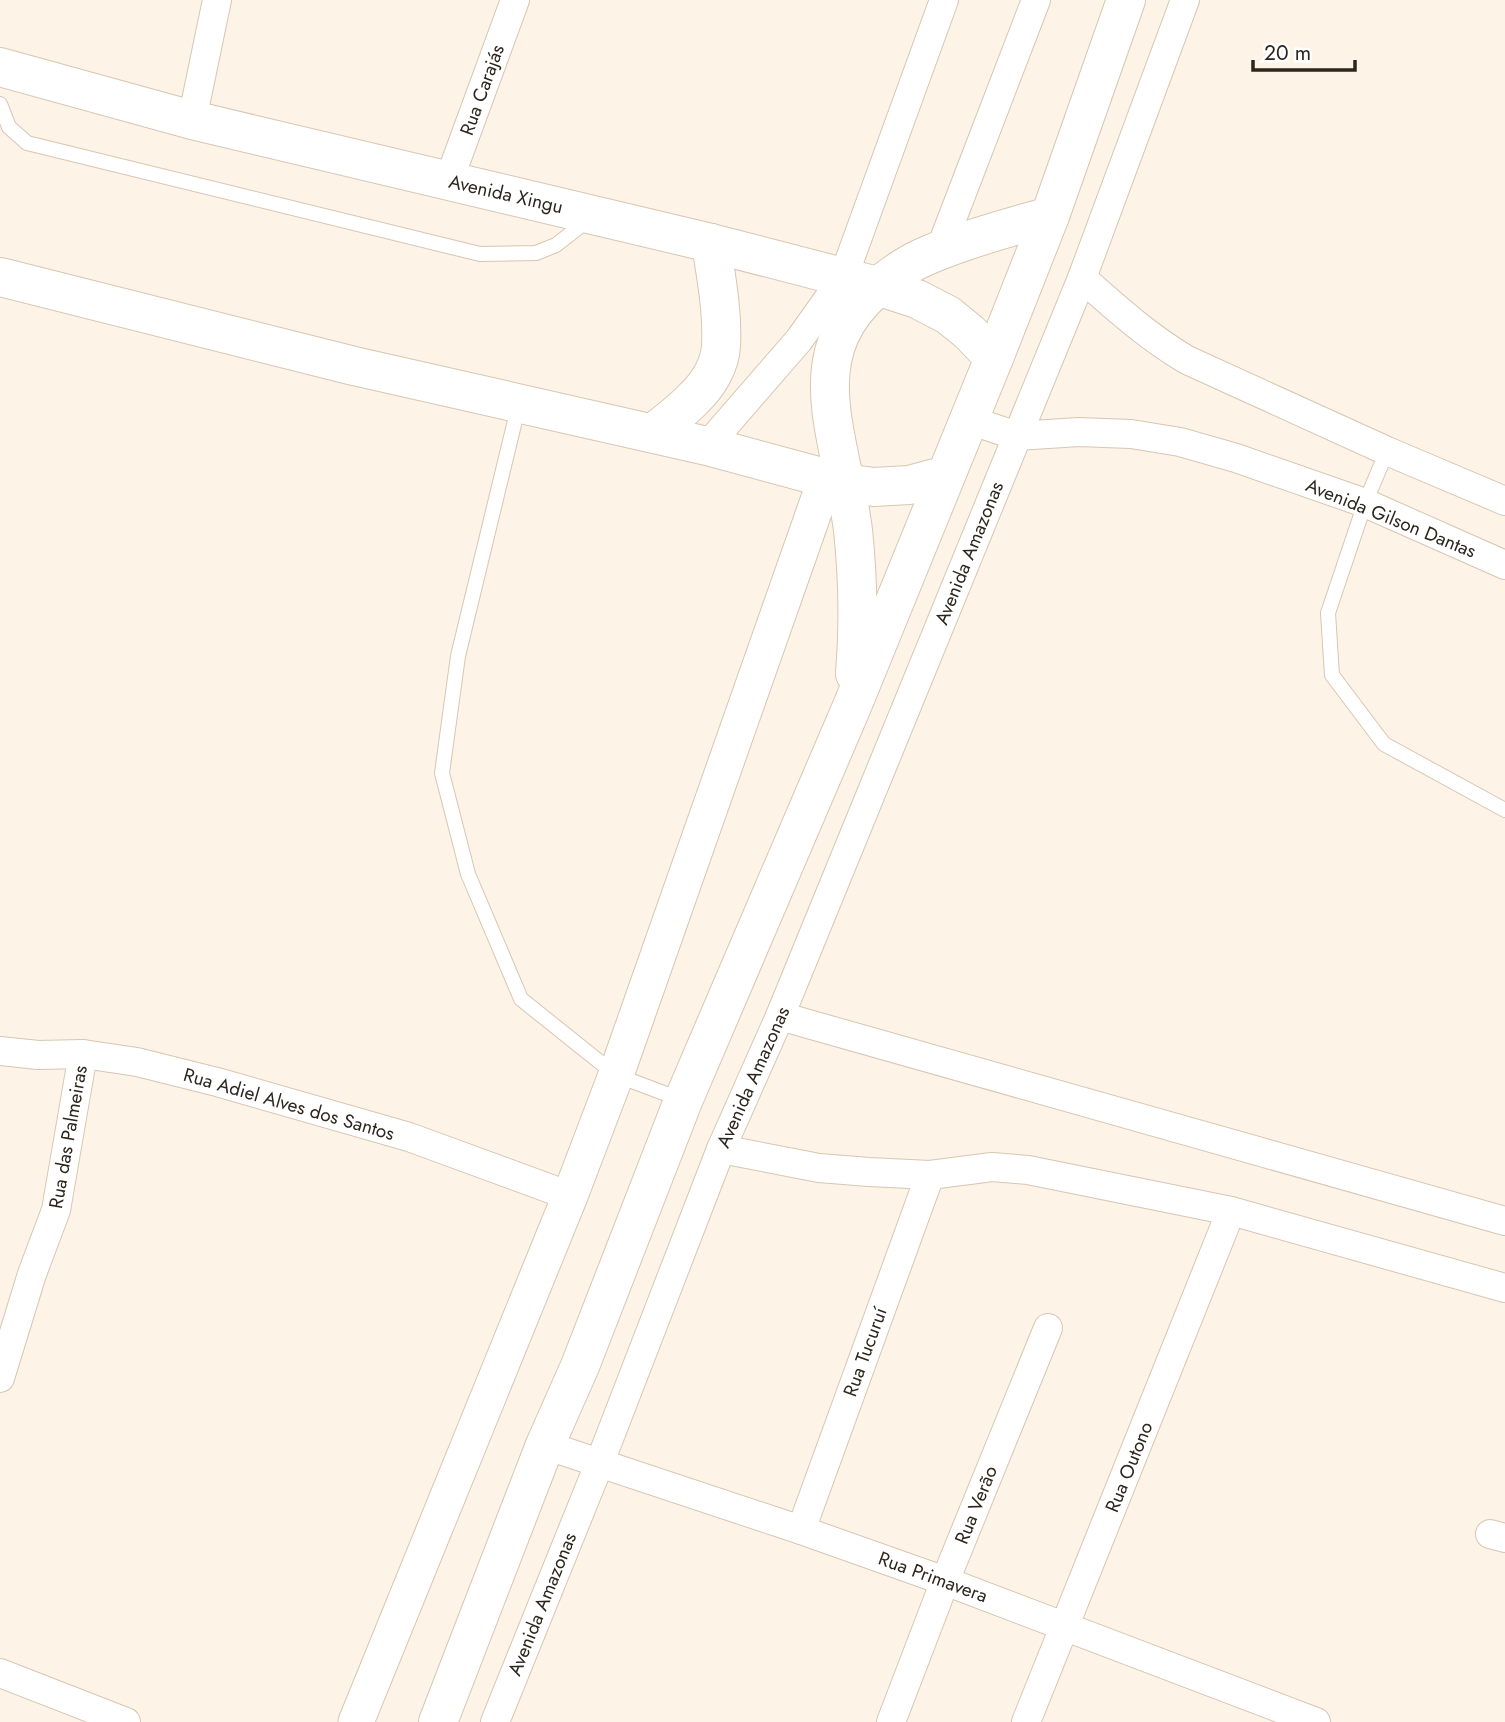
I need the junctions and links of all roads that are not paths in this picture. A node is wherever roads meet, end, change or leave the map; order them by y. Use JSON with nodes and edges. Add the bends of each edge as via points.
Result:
{"nodes":[{"id":1,"x":217,"y":0,"type":"edge"},
{"id":2,"x":515,"y":0,"type":"edge"},
{"id":3,"x":944,"y":0,"type":"edge"},
{"id":4,"x":1037,"y":0,"type":"edge"},
{"id":5,"x":1126,"y":0,"type":"edge"},
{"id":6,"x":1185,"y":0,"type":"edge"},
{"id":7,"x":0,"y":66,"type":"edge"},
{"id":8,"x":0,"y":104,"type":"edge"},
{"id":9,"x":192,"y":120,"type":"junction"},
{"id":10,"x":449,"y":180,"type":"junction"},
{"id":11,"x":594,"y":215,"type":"junction"},
{"id":12,"x":1050,"y":216,"type":"junction"},
{"id":13,"x":711,"y":243,"type":"junction"},
{"id":14,"x":940,"y":250,"type":"junction"},
{"id":15,"x":0,"y":277,"type":"edge"},
{"id":16,"x":1082,"y":278,"type":"junction"},
{"id":17,"x":860,"y":282,"type":"junction"},
{"id":18,"x":994,"y":358,"type":"junction"},
{"id":19,"x":519,"y":404,"type":"junction"},
{"id":20,"x":969,"y":420,"type":"junction"},
{"id":21,"x":653,"y":433,"type":"junction"},
{"id":22,"x":1017,"y":436,"type":"junction"},
{"id":23,"x":707,"y":446,"type":"junction"},
{"id":24,"x":1387,"y":451,"type":"junction"},
{"id":25,"x":946,"y":475,"type":"junction"},
{"id":26,"x":835,"y":481,"type":"junction"},
{"id":27,"x":1505,"y":501,"type":"edge"},
{"id":28,"x":1365,"y":503,"type":"junction"},
{"id":29,"x":1505,"y":565,"type":"edge"},
{"id":30,"x":853,"y":704,"type":"junction"},
{"id":31,"x":1505,"y":810,"type":"edge"},
{"id":32,"x":780,"y":1016,"type":"junction"},
{"id":33,"x":0,"y":1051,"type":"edge"},
{"id":34,"x":83,"y":1054,"type":"junction"},
{"id":35,"x":616,"y":1075,"type":"junction"},
{"id":36,"x":683,"y":1101,"type":"junction"},
{"id":37,"x":721,"y":1149,"type":"junction"},
{"id":38,"x":930,"y":1175,"type":"junction"},
{"id":39,"x":570,"y":1196,"type":"junction"},
{"id":40,"x":1231,"y":1212,"type":"junction"},
{"id":41,"x":1505,"y":1221,"type":"edge"},
{"id":42,"x":1505,"y":1288,"type":"edge"},
{"id":43,"x":1048,"y":1328,"type":"dead end"},
{"id":44,"x":0,"y":1378,"type":"edge"},
{"id":45,"x":545,"y":1445,"type":"junction"},
{"id":46,"x":600,"y":1462,"type":"junction"},
{"id":47,"x":801,"y":1530,"type":"junction"},
{"id":48,"x":945,"y":1581,"type":"junction"},
{"id":49,"x":1065,"y":1627,"type":"junction"},
{"id":50,"x":0,"y":1672,"type":"edge"},
{"id":51,"x":126,"y":1722,"type":"edge"},
{"id":52,"x":356,"y":1722,"type":"edge"},
{"id":53,"x":438,"y":1722,"type":"edge"},
{"id":54,"x":495,"y":1722,"type":"edge"},
{"id":55,"x":891,"y":1722,"type":"edge"},
{"id":56,"x":1026,"y":1722,"type":"edge"},
{"id":57,"x":1316,"y":1722,"type":"edge"}],
"edges":[{"from":1,"to":9,"type":"street"},
{"from":2,"to":10,"type":"street","name":"Rua Carajás"},
{"from":3,"to":17,"type":"street"},
{"from":4,"to":14,"type":"street"},
{"from":5,"to":12,"type":"main road"},
{"from":6,"to":16,"type":"street"},
{"from":7,"to":9,"type":"main road","name":"Avenida Xingu"},
{"from":8,"to":11,"type":"lane","via":[[9,127],[27,143],[480,254],[536,253],[556,246]]},
{"from":9,"to":10,"type":"main road","name":"Avenida Xingu"},
{"from":10,"to":11,"type":"main road","name":"Avenida Xingu"},
{"from":11,"to":13,"type":"main road","name":"Avenida Xingu"},
{"from":12,"to":14,"type":"main road"},
{"from":12,"to":18,"type":"main road"},
{"from":13,"to":17,"type":"main road","name":"Avenida Xingu"},
{"from":13,"to":21,"type":"main road","via":[[720,319],[717,363],[695,397]]},
{"from":14,"to":17,"type":"main road"},
{"from":15,"to":19,"type":"main road"},
{"from":16,"to":22,"type":"street","name":"Avenida Amazonas"},
{"from":16,"to":24,"type":"street","via":[[1159,344],[1187,360]]},
{"from":17,"to":18,"type":"main road","name":"Avenida Xingu","via":[[917,299],[948,315]]},
{"from":17,"to":23,"type":"street","via":[[799,340]]},
{"from":17,"to":26,"type":"main road","via":[[835,346],[829,379]]},
{"from":18,"to":20,"type":"main road"},
{"from":19,"to":21,"type":"main road"},
{"from":19,"to":35,"type":"lane","via":[[458,656],[442,773],[468,874],[521,999]]},
{"from":20,"to":22,"type":"street"},
{"from":20,"to":25,"type":"main road"},
{"from":21,"to":23,"type":"main road"},
{"from":22,"to":28,"type":"street","name":"Avenida Gilson Dantas","via":[[1079,432],[1180,442]]},
{"from":22,"to":32,"type":"street","name":"Avenida Amazonas"},
{"from":23,"to":26,"type":"main road"},
{"from":24,"to":27,"type":"street"},
{"from":24,"to":28,"type":"lane"},
{"from":25,"to":26,"type":"main road","via":[[909,485],[874,487]]},
{"from":25,"to":30,"type":"main road"},
{"from":26,"to":30,"type":"main road","via":[[852,528],[858,586]]},
{"from":26,"to":35,"type":"street"},
{"from":28,"to":29,"type":"street","name":"Avenida Gilson Dantas"},
{"from":28,"to":31,"type":"lane","via":[[1328,613],[1332,675],[1384,744]]},
{"from":30,"to":36,"type":"main road"},
{"from":32,"to":37,"type":"street","name":"Avenida Amazonas"},
{"from":32,"to":41,"type":"street"},
{"from":33,"to":34,"type":"street","name":"Rua Adiel Alves dos Santos"},
{"from":34,"to":39,"type":"street","name":"Rua Adiel Alves dos Santos","via":[[217,1082],[396,1134]]},
{"from":34,"to":44,"type":"street","name":"Rua das Palmeiras","via":[[56,1210]]},
{"from":35,"to":36,"type":"lane"},
{"from":35,"to":39,"type":"street"},
{"from":36,"to":45,"type":"main road"},
{"from":37,"to":38,"type":"street","via":[[819,1168]]},
{"from":37,"to":46,"type":"street","name":"Avenida Amazonas"},
{"from":38,"to":40,"type":"street","via":[[1006,1167]]},
{"from":38,"to":47,"type":"street","name":"Rua Tucuruí"},
{"from":39,"to":52,"type":"street"},
{"from":40,"to":42,"type":"street"},
{"from":40,"to":49,"type":"street","name":"Rua Outono"},
{"from":43,"to":48,"type":"street","name":"Rua Verão"},
{"from":45,"to":46,"type":"street","name":"Rua Primavera"},
{"from":45,"to":53,"type":"main road"},
{"from":46,"to":47,"type":"street","name":"Rua Primavera"},
{"from":46,"to":54,"type":"street","name":"Avenida Amazonas"},
{"from":47,"to":48,"type":"street","name":"Rua Primavera"},
{"from":48,"to":49,"type":"street","name":"Rua Primavera"},
{"from":48,"to":55,"type":"street","name":"Rua Verão"},
{"from":49,"to":56,"type":"street","name":"Rua Outono"},
{"from":49,"to":57,"type":"street","name":"Rua Primavera"},
{"from":50,"to":51,"type":"street"}]}
